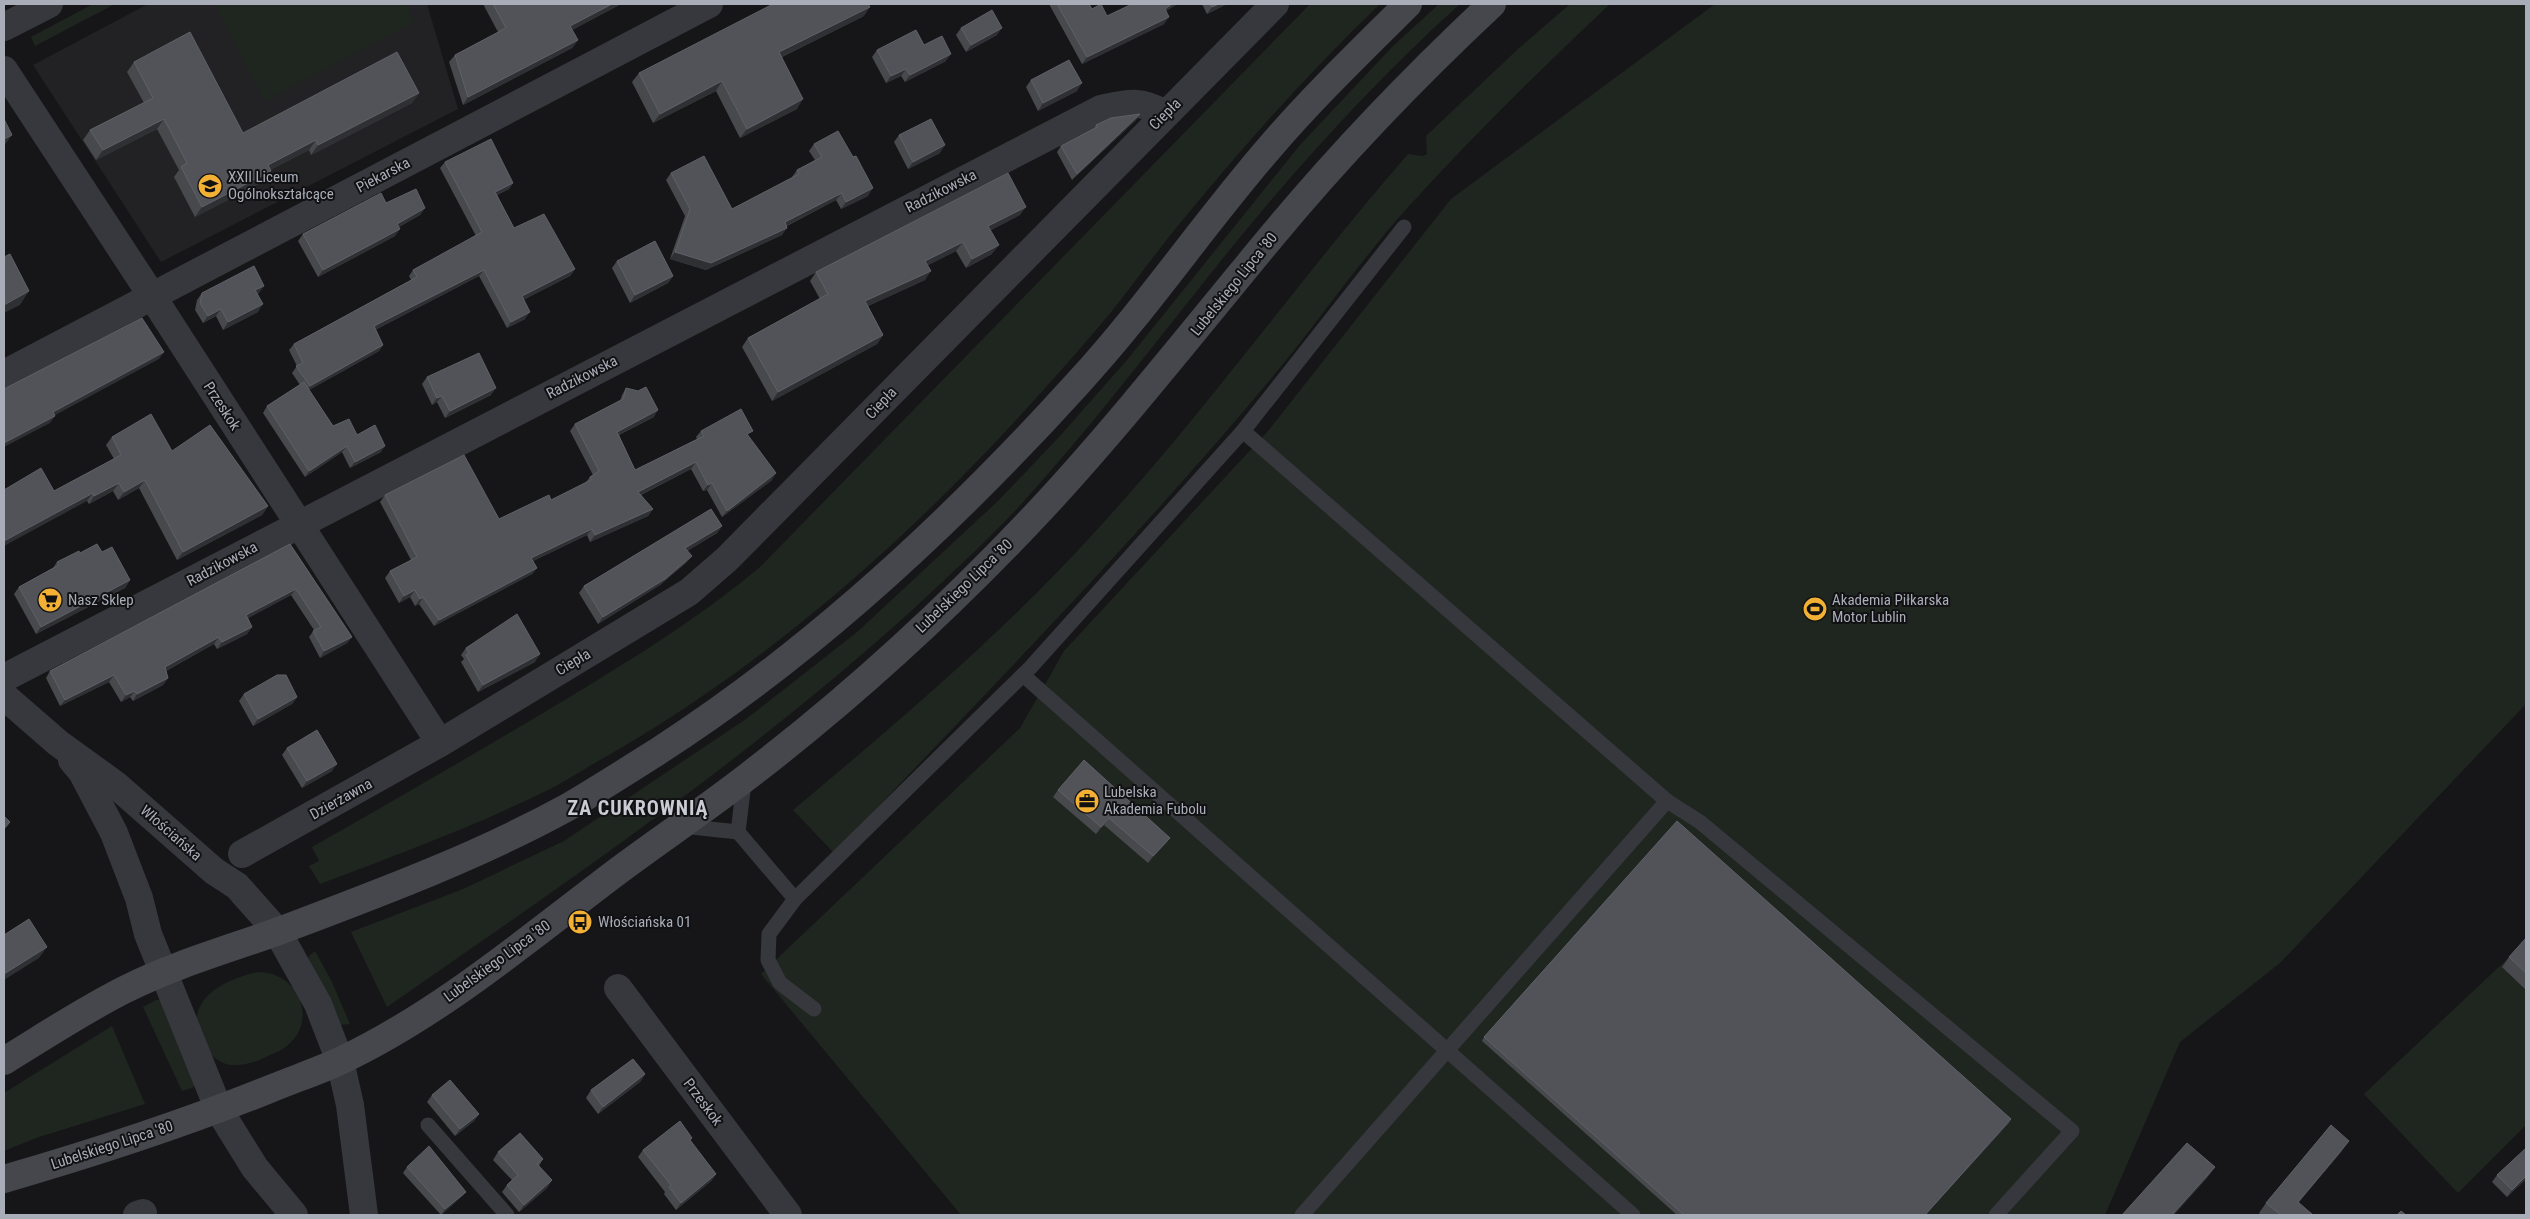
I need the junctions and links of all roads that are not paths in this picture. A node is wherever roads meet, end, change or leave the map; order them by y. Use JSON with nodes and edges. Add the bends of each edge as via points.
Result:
{"nodes":[{"id":1,"x":49,"y":4,"type":"edge"},
{"id":2,"x":709,"y":4,"type":"edge"},
{"id":3,"x":1408,"y":4,"type":"edge"},
{"id":4,"x":1492,"y":4,"type":"edge"},
{"id":5,"x":1267,"y":7,"type":"edge"},
{"id":6,"x":4,"y":28,"type":"edge"},
{"id":7,"x":4,"y":70,"type":"edge"},
{"id":8,"x":1165,"y":114,"type":"junction"},
{"id":9,"x":1404,"y":227,"type":"dead end"},
{"id":10,"x":152,"y":296,"type":"junction"},
{"id":11,"x":4,"y":374,"type":"edge"},
{"id":12,"x":1243,"y":431,"type":"junction"},
{"id":13,"x":298,"y":524,"type":"junction"},
{"id":14,"x":1023,"y":675,"type":"junction"},
{"id":15,"x":4,"y":678,"type":"edge"},
{"id":16,"x":4,"y":696,"type":"edge"},
{"id":17,"x":58,"y":743,"type":"junction"},
{"id":18,"x":440,"y":743,"type":"junction"},
{"id":19,"x":748,"y":776,"type":"junction"},
{"id":20,"x":1667,"y":801,"type":"junction"},
{"id":21,"x":680,"y":826,"type":"junction"},
{"id":22,"x":738,"y":832,"type":"junction"},
{"id":23,"x":242,"y":854,"type":"dead end"},
{"id":24,"x":795,"y":899,"type":"junction"},
{"id":25,"x":277,"y":932,"type":"junction"},
{"id":26,"x":164,"y":972,"type":"junction"},
{"id":27,"x":618,"y":988,"type":"dead end"},
{"id":28,"x":814,"y":1009,"type":"dead end"},
{"id":29,"x":1447,"y":1052,"type":"junction"},
{"id":30,"x":340,"y":1060,"type":"junction"},
{"id":31,"x":4,"y":1061,"type":"edge"},
{"id":32,"x":219,"y":1110,"type":"junction"},
{"id":33,"x":428,"y":1125,"type":"dead end"},
{"id":34,"x":4,"y":1179,"type":"edge"},
{"id":35,"x":294,"y":1215,"type":"edge"},
{"id":36,"x":364,"y":1215,"type":"edge"},
{"id":37,"x":507,"y":1215,"type":"edge"},
{"id":38,"x":788,"y":1215,"type":"edge"},
{"id":39,"x":1302,"y":1215,"type":"edge"},
{"id":40,"x":1633,"y":1215,"type":"edge"},
{"id":41,"x":1996,"y":1215,"type":"edge"}],
"edges":[{"from":1,"to":6,"type":"street"},
{"from":2,"to":10,"type":"street","name":"Piekarska"},
{"from":3,"to":25,"type":"main road","via":[[1270,147],[1079,382],[968,497],[859,599],[778,666],[664,747],[569,807],[439,868]]},
{"from":4,"to":19,"type":"main road","name":"Lubelskiego Lipca '80","via":[[1427,64],[1339,159],[1167,366],[1047,503],[948,604],[847,695]]},
{"from":5,"to":8,"type":"street","name":"Ciepła"},
{"from":7,"to":10,"type":"street","name":"Przeskok"},
{"from":8,"to":13,"type":"street","name":"Radzikowska","via":[[1150,105],[1131,102],[1101,109]]},
{"from":8,"to":18,"type":"street","name":"Ciepła","via":[[702,581],[689,592]]},
{"from":9,"to":12,"type":"lane"},
{"from":10,"to":11,"type":"street","name":"Piekarska"},
{"from":10,"to":13,"type":"street","name":"Przeskok"},
{"from":12,"to":14,"type":"lane"},
{"from":12,"to":20,"type":"lane"},
{"from":13,"to":15,"type":"street","name":"Radzikowska"},
{"from":13,"to":18,"type":"street","name":"Przeskok"},
{"from":14,"to":24,"type":"lane"},
{"from":14,"to":29,"type":"lane"},
{"from":16,"to":17,"type":"street","name":"Włościańska"},
{"from":17,"to":25,"type":"street","name":"Włościańska","via":[[116,785],[214,871],[237,886]]},
{"from":17,"to":26,"type":"street","name":"Włościańska","via":[[82,772],[114,833]]},
{"from":18,"to":23,"type":"street","name":"Dzierżawna"},
{"from":19,"to":21,"type":"main road","name":"Lubelskiego Lipca '80"},
{"from":19,"to":22,"type":"lane"},
{"from":20,"to":29,"type":"lane"},
{"from":20,"to":41,"type":"lane","via":[[1700,822],[2072,1131]]},
{"from":21,"to":22,"type":"lane"},
{"from":21,"to":30,"type":"main road","name":"Lubelskiego Lipca '80","via":[[448,997]]},
{"from":22,"to":24,"type":"lane"},
{"from":24,"to":28,"type":"lane","via":[[769,934],[768,960],[780,983]]},
{"from":25,"to":26,"type":"main road"},
{"from":25,"to":30,"type":"street","name":"Włościańska","via":[[318,1004]]},
{"from":26,"to":31,"type":"main road","via":[[122,991]]},
{"from":26,"to":32,"type":"street","name":"Włościańska"},
{"from":27,"to":38,"type":"street","name":"Przeskok"},
{"from":29,"to":39,"type":"lane"},
{"from":29,"to":40,"type":"lane"},
{"from":30,"to":32,"type":"main road","name":"Lubelskiego Lipca '80"},
{"from":30,"to":36,"type":"street","via":[[350,1105]]},
{"from":32,"to":34,"type":"main road","name":"Lubelskiego Lipca '80"},
{"from":32,"to":35,"type":"street","via":[[255,1168]]},
{"from":33,"to":37,"type":"lane"}]}
